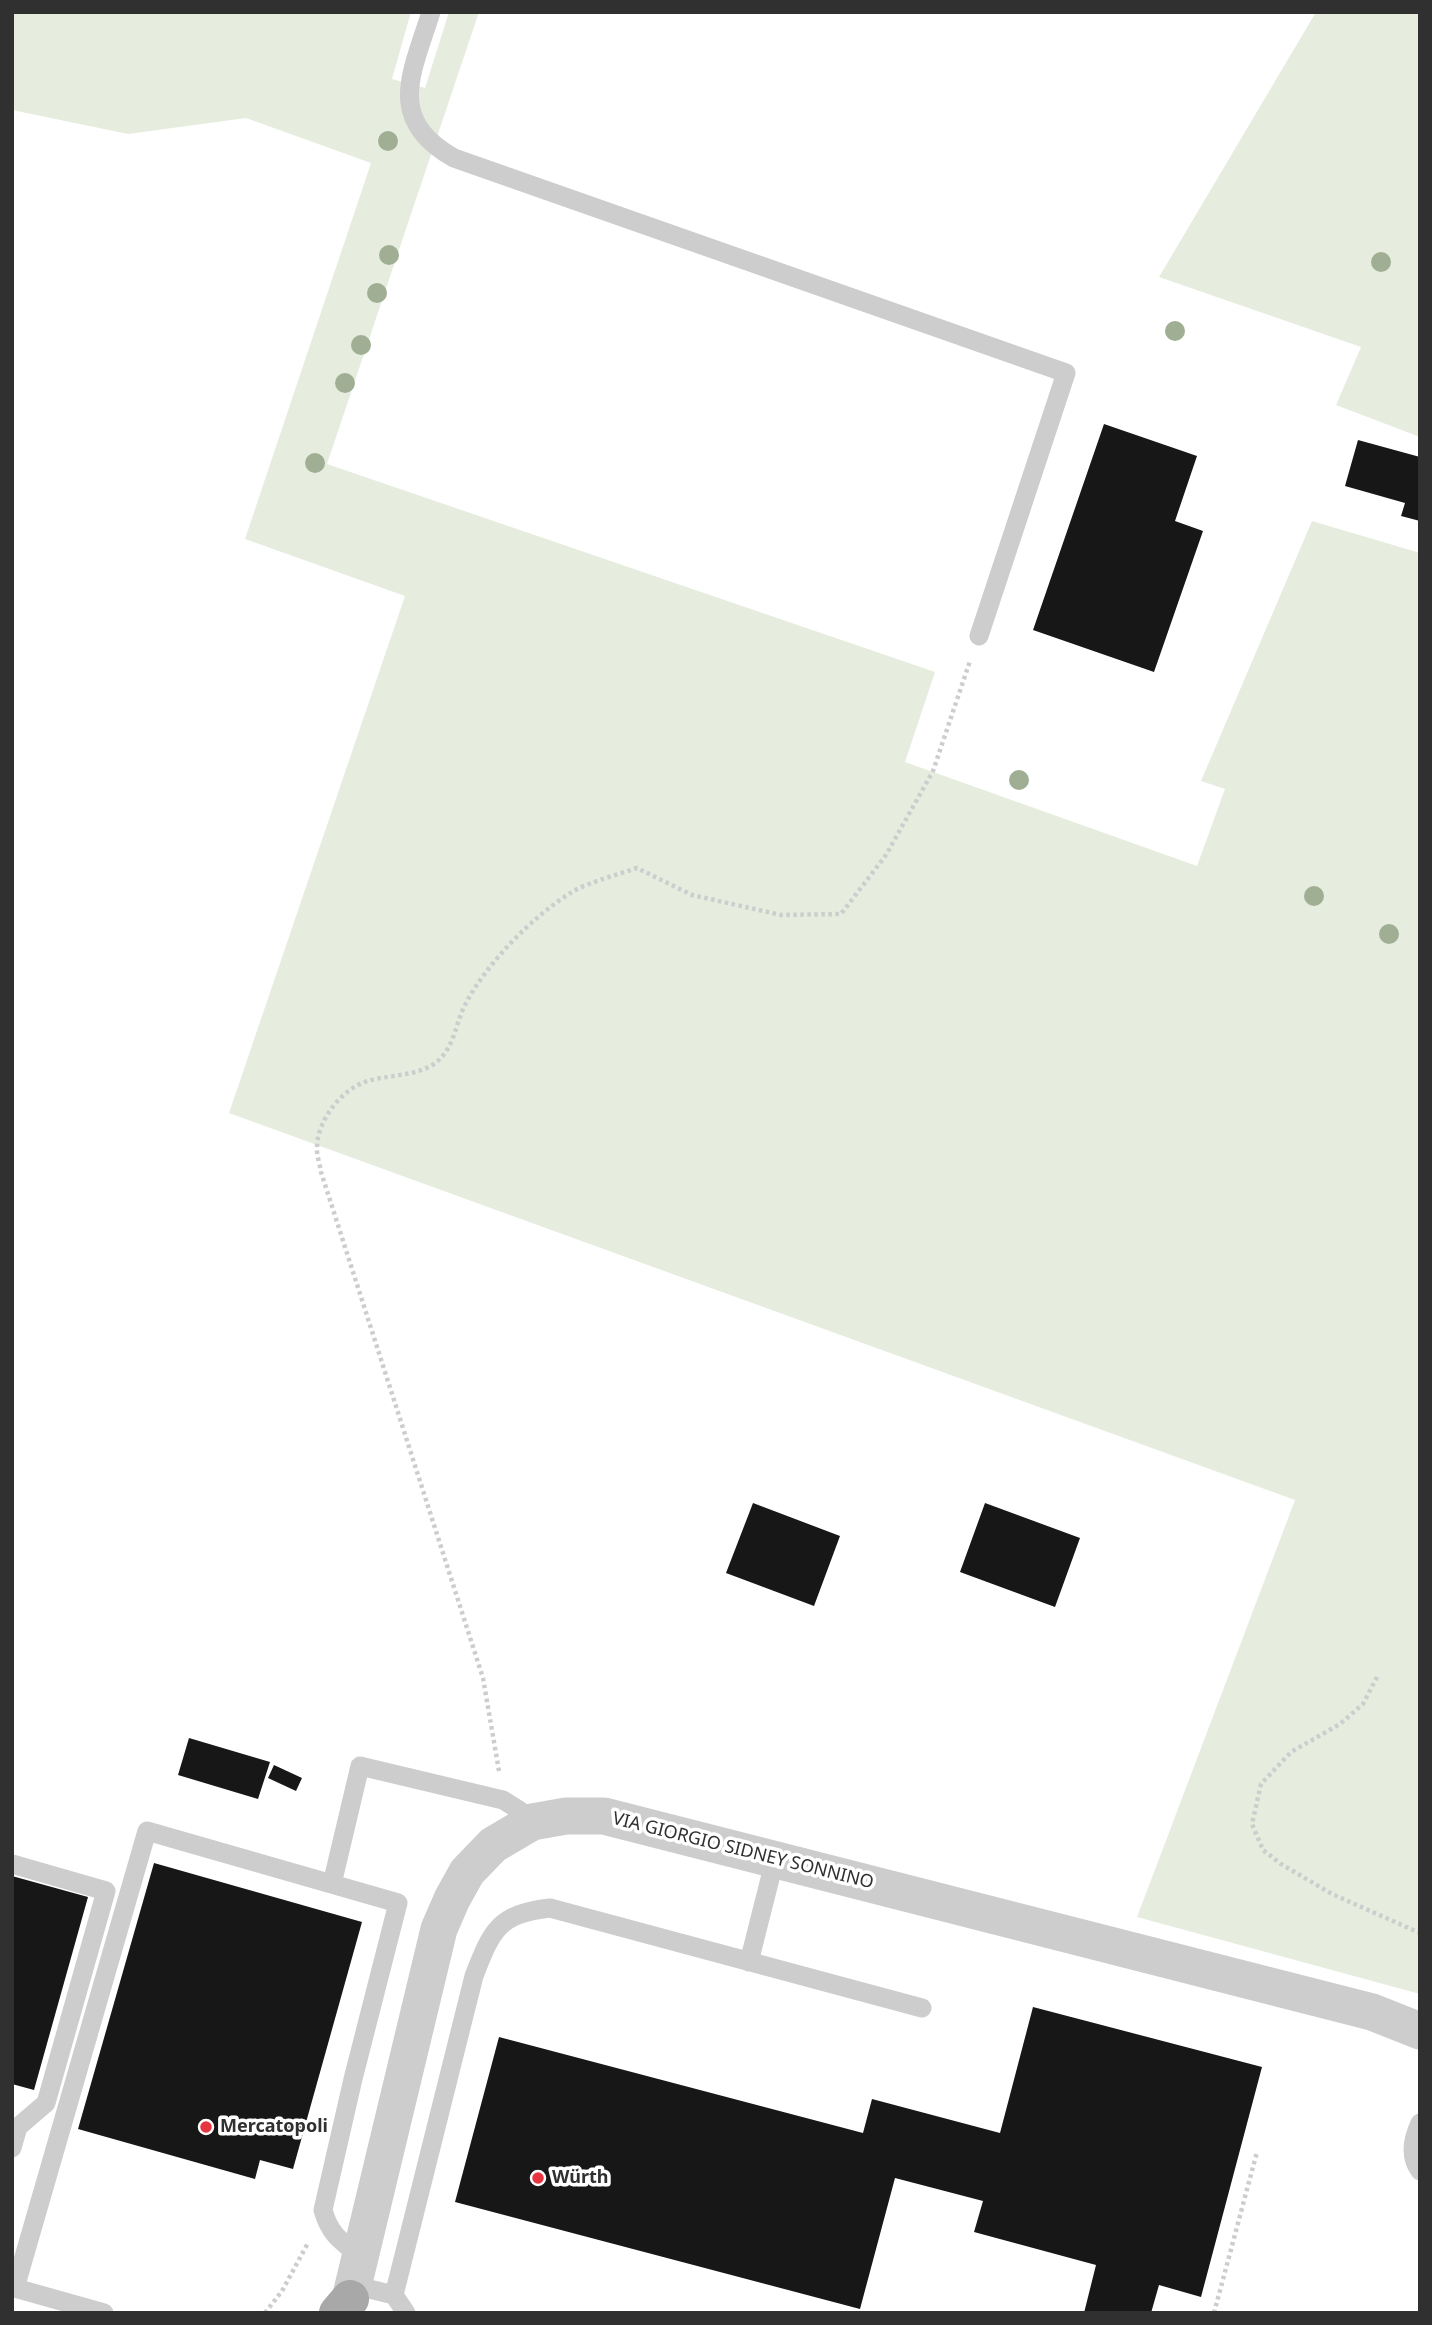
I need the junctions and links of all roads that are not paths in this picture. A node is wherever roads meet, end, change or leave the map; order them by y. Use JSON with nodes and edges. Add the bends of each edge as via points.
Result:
{"nodes":[{"id":1,"x":431,"y":12,"type":"edge"},
{"id":2,"x":979,"y":636,"type":"road end"},
{"id":3,"x":532,"y":1822,"type":"junction"},
{"id":4,"x":775,"y":1859,"type":"junction"},
{"id":5,"x":12,"y":1864,"type":"edge"},
{"id":6,"x":332,"y":1884,"type":"junction"},
{"id":7,"x":749,"y":1962,"type":"junction"},
{"id":8,"x":922,"y":2008,"type":"dead end"},
{"id":9,"x":1420,"y":2031,"type":"edge"},
{"id":10,"x":1420,"y":2123,"type":"edge"},
{"id":11,"x":12,"y":2148,"type":"edge"},
{"id":12,"x":1420,"y":2171,"type":"edge"},
{"id":13,"x":14,"y":2287,"type":"edge"},
{"id":14,"x":350,"y":2293,"type":"edge"},
{"id":15,"x":394,"y":2295,"type":"junction"},
{"id":16,"x":104,"y":2313,"type":"edge"},
{"id":17,"x":406,"y":2313,"type":"edge"}],
"edges":[{"from":1,"to":2,"type":"lane","via":[[409,84],[410,106],[421,133],[454,158],[1066,373]]},
{"from":3,"to":4,"type":"street","name":"VIA GIORGIO SIDNEY SONNINO","via":[[604,1816]]},
{"from":3,"to":6,"type":"lane","via":[[503,1800],[360,1766]]},
{"from":3,"to":14,"type":"street","name":"VIA GIORGIO SIDNEY SONNINO","via":[[493,1845],[467,1872],[439,1929]]},
{"from":4,"to":7,"type":"lane"},
{"from":4,"to":9,"type":"street","name":"VIA GIORGIO SIDNEY SONNINO","via":[[1373,2012]]},
{"from":5,"to":11,"type":"lane","via":[[106,1891],[46,2104],[18,2127]]},
{"from":6,"to":13,"type":"lane","via":[[147,1831]]},
{"from":6,"to":14,"type":"lane","via":[[398,1903],[323,2210]]},
{"from":7,"to":8,"type":"lane"},
{"from":7,"to":15,"type":"lane","via":[[550,1908],[524,1911],[504,1920],[485,1947],[474,1976]]},
{"from":10,"to":12,"type":"lane","via":[[1412,2155]]},
{"from":13,"to":16,"type":"lane"},
{"from":14,"to":15,"type":"lane"},
{"from":15,"to":17,"type":"lane"}]}
